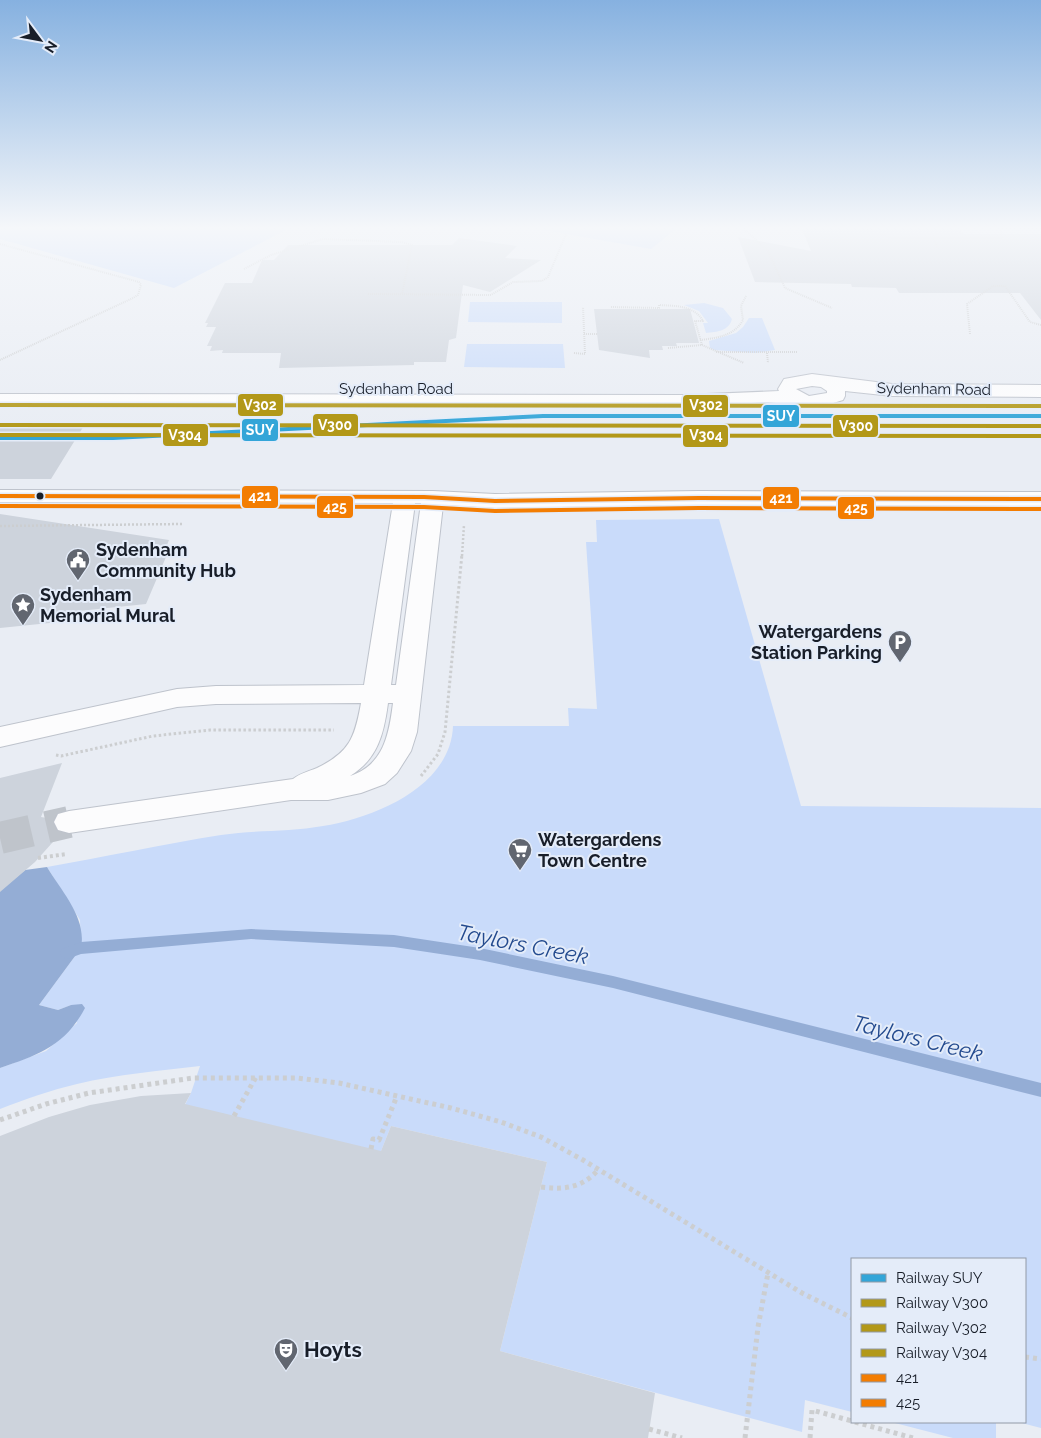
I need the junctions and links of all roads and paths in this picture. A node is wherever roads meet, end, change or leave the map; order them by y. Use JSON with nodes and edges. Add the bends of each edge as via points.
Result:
{"nodes":[{"id":1,"x":138,"y":296,"type":"edge"},
{"id":2,"x":746,"y":296,"type":"dead end"},
{"id":3,"x":804,"y":296,"type":"edge"},
{"id":4,"x":979,"y":296,"type":"edge"},
{"id":5,"x":1012,"y":296,"type":"edge"},
{"id":6,"x":583,"y":307,"type":"dead end"},
{"id":7,"x":611,"y":307,"type":"dead end"},
{"id":8,"x":832,"y":308,"type":"dead end"},
{"id":9,"x":1041,"y":326,"type":"edge"},
{"id":10,"x":584,"y":334,"type":"junction"},
{"id":11,"x":597,"y":334,"type":"dead end"},
{"id":12,"x":970,"y":334,"type":"dead end"},
{"id":13,"x":700,"y":340,"type":"junction"},
{"id":14,"x":702,"y":345,"type":"junction"},
{"id":15,"x":668,"y":348,"type":"dead end"},
{"id":16,"x":716,"y":352,"type":"junction"},
{"id":17,"x":797,"y":352,"type":"dead end"},
{"id":18,"x":767,"y":353,"type":"junction"},
{"id":19,"x":574,"y":354,"type":"dead end"},
{"id":20,"x":1,"y":359,"type":"edge"},
{"id":21,"x":744,"y":363,"type":"dead end"},
{"id":22,"x":768,"y":363,"type":"dead end"},
{"id":23,"x":0,"y":388,"type":"edge"},
{"id":24,"x":830,"y":391,"type":"junction"},
{"id":25,"x":1041,"y":391,"type":"edge"},
{"id":26,"x":28,"y":394,"type":"junction"},
{"id":27,"x":0,"y":400,"type":"edge"},
{"id":28,"x":1041,"y":403,"type":"edge"},
{"id":29,"x":0,"y":496,"type":"edge"},
{"id":30,"x":1041,"y":499,"type":"edge"},
{"id":31,"x":404,"y":502,"type":"junction"},
{"id":32,"x":432,"y":502,"type":"junction"},
{"id":33,"x":0,"y":510,"type":"edge"},
{"id":34,"x":464,"y":522,"type":"dead end"},
{"id":35,"x":376,"y":694,"type":"junction"},
{"id":36,"x":408,"y":694,"type":"junction"},
{"id":37,"x":370,"y":731,"type":"junction"},
{"id":38,"x":403,"y":732,"type":"junction"},
{"id":39,"x":0,"y":737,"type":"edge"},
{"id":40,"x":54,"y":755,"type":"dead end"},
{"id":41,"x":291,"y":790,"type":"junction"},
{"id":42,"x":69,"y":822,"type":"tunnel mouth"},
{"id":43,"x":256,"y":1077,"type":"junction"},
{"id":44,"x":397,"y":1096,"type":"junction"},
{"id":45,"x":234,"y":1116,"type":"dead end"},
{"id":46,"x":0,"y":1120,"type":"edge"},
{"id":47,"x":371,"y":1149,"type":"dead end"},
{"id":48,"x":598,"y":1170,"type":"junction"},
{"id":49,"x":541,"y":1187,"type":"dead end"},
{"id":50,"x":768,"y":1272,"type":"junction"},
{"id":51,"x":851,"y":1318,"type":"edge"},
{"id":52,"x":1026,"y":1357,"type":"edge"},
{"id":53,"x":1041,"y":1359,"type":"edge"},
{"id":54,"x":851,"y":1420,"type":"edge"},
{"id":55,"x":871,"y":1424,"type":"edge"},
{"id":56,"x":650,"y":1429,"type":"dead end"},
{"id":57,"x":682,"y":1438,"type":"edge"},
{"id":58,"x":745,"y":1438,"type":"edge"},
{"id":59,"x":810,"y":1438,"type":"edge"},
{"id":60,"x":913,"y":1438,"type":"edge"}],
"edges":[{"from":1,"to":20,"type":"path"},
{"from":2,"to":13,"type":"path","via":[[741,306],[743,320],[735,331]]},
{"from":3,"to":8,"type":"path"},
{"from":4,"to":12,"type":"path","via":[[967,304]]},
{"from":5,"to":9,"type":"path","via":[[1030,322]]},
{"from":6,"to":10,"type":"path"},
{"from":7,"to":13,"type":"path","via":[[659,308],[659,305],[694,311],[703,321],[694,321]]},
{"from":10,"to":11,"type":"path"},
{"from":10,"to":19,"type":"path","via":[[586,354]]},
{"from":13,"to":14,"type":"path"},
{"from":14,"to":15,"type":"path"},
{"from":14,"to":16,"type":"path"},
{"from":16,"to":18,"type":"path"},
{"from":16,"to":21,"type":"path"},
{"from":17,"to":18,"type":"path"},
{"from":18,"to":22,"type":"path"},
{"from":23,"to":26,"type":"street","name":"Sydenham Road"},
{"from":24,"to":25,"type":"street","name":"Sydenham Road"},
{"from":24,"to":26,"type":"street","name":"Sydenham Road","via":[[806,379],[794,390],[720,400],[684,401]]},
{"from":24,"to":28,"type":"street","name":"Sydenham Road","via":[[926,401]]},
{"from":26,"to":27,"type":"street","name":"Sydenham Road"},
{"from":29,"to":31,"type":"street"},
{"from":30,"to":32,"type":"street","via":[[699,498]]},
{"from":31,"to":32,"type":"street"},
{"from":31,"to":33,"type":"street","via":[[236,512]]},
{"from":31,"to":35,"type":"street"},
{"from":32,"to":36,"type":"street"},
{"from":34,"to":38,"type":"path","via":[[445,732]]},
{"from":35,"to":36,"type":"street"},
{"from":35,"to":37,"type":"street"},
{"from":35,"to":39,"type":"street","via":[[177,698]]},
{"from":36,"to":38,"type":"street"},
{"from":37,"to":40,"type":"path","via":[[210,730],[153,736]]},
{"from":37,"to":41,"type":"street","via":[[358,754],[347,764]]},
{"from":38,"to":41,"type":"street","via":[[396,756],[376,777],[348,788]]},
{"from":41,"to":42,"type":"street"},
{"from":43,"to":44,"type":"path","via":[[339,1083]]},
{"from":43,"to":45,"type":"path"},
{"from":43,"to":46,"type":"path","via":[[193,1078],[89,1093]]},
{"from":44,"to":47,"type":"path","via":[[379,1140],[373,1139]]},
{"from":44,"to":48,"type":"path","via":[[501,1122],[541,1137]]},
{"from":48,"to":49,"type":"path","via":[[589,1181],[578,1186],[563,1190]]},
{"from":48,"to":50,"type":"path"},
{"from":50,"to":51,"type":"path"},
{"from":50,"to":58,"type":"path"},
{"from":52,"to":53,"type":"path"},
{"from":54,"to":59,"type":"path","via":[[812,1410]]},
{"from":55,"to":60,"type":"path"},
{"from":56,"to":57,"type":"path"}]}
